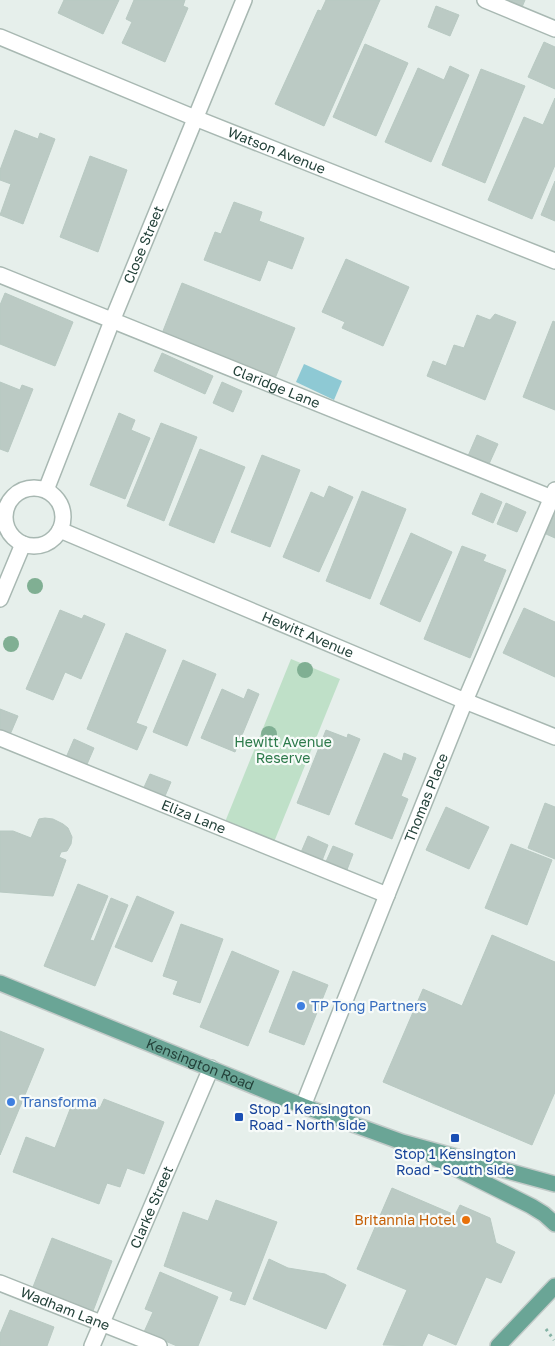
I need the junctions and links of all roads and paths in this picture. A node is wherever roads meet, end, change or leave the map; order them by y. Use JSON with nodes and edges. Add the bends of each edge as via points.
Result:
{"nodes":[{"id":1,"x":244,"y":0,"type":"edge"},
{"id":2,"x":485,"y":0,"type":"edge"},
{"id":3,"x":555,"y":29,"type":"edge"},
{"id":4,"x":0,"y":37,"type":"edge"},
{"id":5,"x":195,"y":118,"type":"junction"},
{"id":6,"x":555,"y":261,"type":"edge"},
{"id":7,"x":0,"y":275,"type":"edge"},
{"id":8,"x":112,"y":321,"type":"junction"},
{"id":9,"x":46,"y":490,"type":"junction"},
{"id":10,"x":553,"y":494,"type":"edge"},
{"id":11,"x":3,"y":505,"type":"edge"},
{"id":12,"x":60,"y":530,"type":"junction"},
{"id":13,"x":22,"y":544,"type":"junction"},
{"id":14,"x":0,"y":599,"type":"edge"},
{"id":15,"x":466,"y":701,"type":"junction"},
{"id":16,"x":555,"y":737,"type":"edge"},
{"id":17,"x":0,"y":738,"type":"edge"},
{"id":18,"x":386,"y":895,"type":"junction"},
{"id":19,"x":0,"y":983,"type":"edge"},
{"id":20,"x":210,"y":1068,"type":"junction"},
{"id":21,"x":303,"y":1106,"type":"junction"},
{"id":22,"x":402,"y":1142,"type":"junction"},
{"id":23,"x":555,"y":1184,"type":"edge"},
{"id":24,"x":555,"y":1224,"type":"edge"},
{"id":25,"x":0,"y":1283,"type":"edge"},
{"id":26,"x":555,"y":1286,"type":"edge"},
{"id":27,"x":101,"y":1324,"type":"junction"},
{"id":28,"x":546,"y":1329,"type":"dead end"},
{"id":29,"x":554,"y":1340,"type":"edge"},
{"id":30,"x":92,"y":1346,"type":"edge"},
{"id":31,"x":159,"y":1346,"type":"edge"},
{"id":32,"x":498,"y":1346,"type":"edge"}],
"edges":[{"from":1,"to":5,"type":"street","name":"Close Street"},
{"from":2,"to":3,"type":"street"},
{"from":4,"to":5,"type":"street","name":"Watson Avenue"},
{"from":5,"to":6,"type":"street","name":"Watson Avenue"},
{"from":5,"to":8,"type":"street","name":"Close Street"},
{"from":7,"to":8,"type":"street","name":"Claridge Lane"},
{"from":8,"to":9,"type":"street","name":"Close Street"},
{"from":8,"to":10,"type":"street","name":"Claridge Lane"},
{"from":9,"to":11,"type":"street","via":[[30,488],[20,491]]},
{"from":9,"to":12,"type":"street","via":[[60,504],[63,514]]},
{"from":10,"to":15,"type":"street","name":"Thomas Place"},
{"from":11,"to":13,"type":"street","via":[[8,530]]},
{"from":12,"to":13,"type":"street","via":[[46,544]]},
{"from":12,"to":15,"type":"street","name":"Hewitt Avenue"},
{"from":13,"to":14,"type":"street"},
{"from":15,"to":16,"type":"street","name":"Hewitt Avenue"},
{"from":15,"to":18,"type":"street","name":"Thomas Place"},
{"from":17,"to":18,"type":"street","name":"Eliza Lane"},
{"from":18,"to":21,"type":"street","name":"Thomas Place"},
{"from":19,"to":20,"type":"main road","name":"Kensington Road"},
{"from":20,"to":21,"type":"main road","name":"Kensington Road"},
{"from":20,"to":27,"type":"street","name":"Clarke Street"},
{"from":21,"to":22,"type":"main road","name":"Kensington Road"},
{"from":22,"to":23,"type":"main road","name":"Kensington Road"},
{"from":22,"to":24,"type":"main road","name":"Kensington Road","via":[[531,1206]]},
{"from":25,"to":27,"type":"street","name":"Wadham Lane"},
{"from":26,"to":32,"type":"main road"},
{"from":27,"to":30,"type":"street","name":"Clarke Street"},
{"from":27,"to":31,"type":"street","name":"Wadham Lane"},
{"from":28,"to":29,"type":"path"}]}
